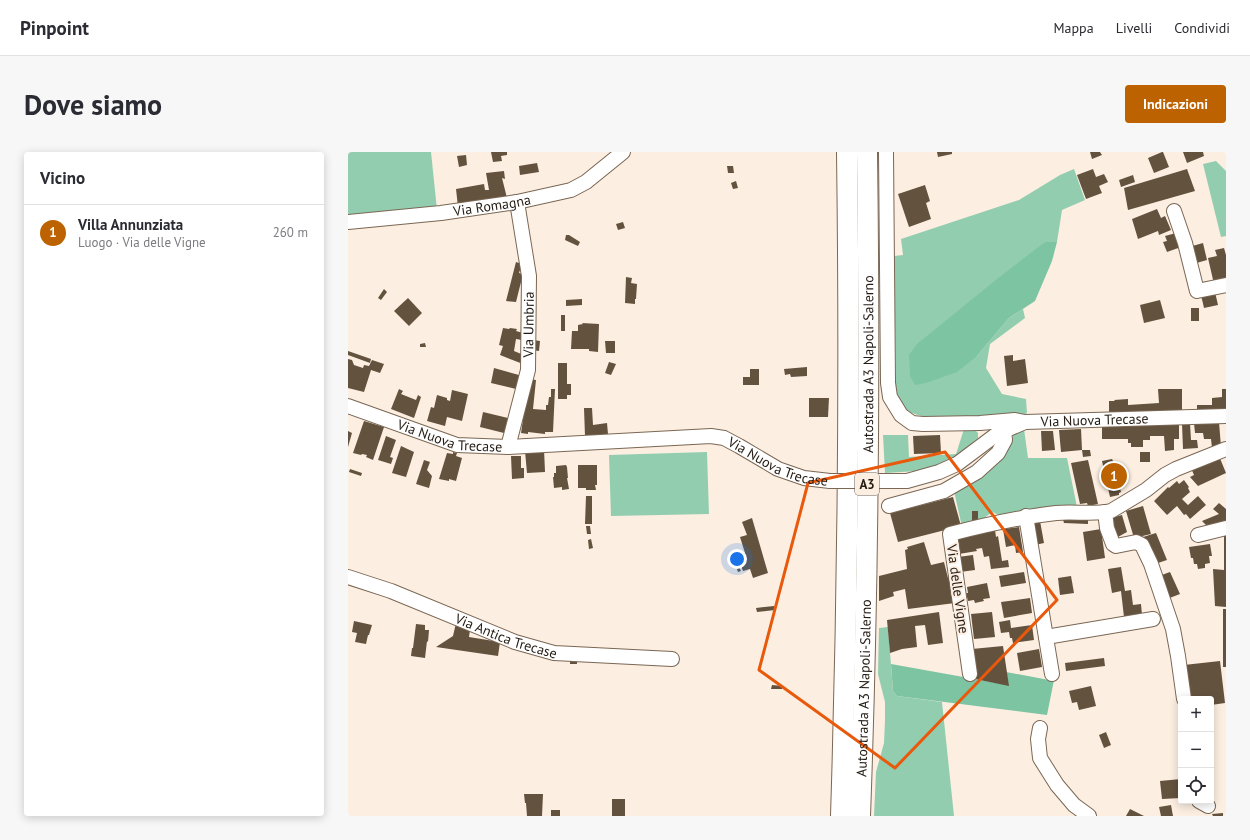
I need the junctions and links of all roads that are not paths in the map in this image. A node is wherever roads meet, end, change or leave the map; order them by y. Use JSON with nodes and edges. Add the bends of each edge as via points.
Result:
{"nodes":[{"id":1,"x":623,"y":152,"type":"edge"},
{"id":2,"x":847,"y":152,"type":"edge"},
{"id":3,"x":867,"y":152,"type":"edge"},
{"id":4,"x":886,"y":152,"type":"edge"},
{"id":5,"x":517,"y":202,"type":"junction"},
{"id":6,"x":1174,"y":211,"type":"dead end"},
{"id":7,"x":348,"y":222,"type":"edge"},
{"id":8,"x":1226,"y":285,"type":"edge"},
{"id":9,"x":348,"y":406,"type":"edge"},
{"id":10,"x":1226,"y":416,"type":"edge"},
{"id":11,"x":992,"y":430,"type":"junction"},
{"id":12,"x":508,"y":447,"type":"junction"},
{"id":13,"x":1226,"y":449,"type":"edge"},
{"id":14,"x":889,"y":506,"type":"dead end"},
{"id":15,"x":1105,"y":512,"type":"junction"},
{"id":16,"x":1026,"y":516,"type":"junction"},
{"id":17,"x":1226,"y":528,"type":"edge"},
{"id":18,"x":1198,"y":535,"type":"dead end"},
{"id":19,"x":348,"y":577,"type":"edge"},
{"id":20,"x":1153,"y":619,"type":"dead end"},
{"id":21,"x":1046,"y":637,"type":"junction"},
{"id":22,"x":672,"y":659,"type":"dead end"},
{"id":23,"x":970,"y":674,"type":"dead end"},
{"id":24,"x":1052,"y":674,"type":"dead end"},
{"id":25,"x":1184,"y":696,"type":"edge"},
{"id":26,"x":1040,"y":728,"type":"dead end"},
{"id":27,"x":841,"y":816,"type":"edge"},
{"id":28,"x":860,"y":816,"type":"edge"},
{"id":29,"x":1089,"y":816,"type":"edge"}],
"edges":[{"from":1,"to":5,"type":"street","name":"Via Romagna","via":[[586,182],[571,190]]},
{"from":2,"to":27,"type":"highway","name":"Autostrada A3 Napoli-Salerno","number":"A3","via":[[849,404]]},
{"from":3,"to":28,"type":"highway","name":"Autostrada A3 Napoli-Salerno","number":"A3","via":[[868,399]]},
{"from":4,"to":11,"type":"street","via":[[890,397],[901,415],[912,423]]},
{"from":5,"to":7,"type":"street","name":"Via Romagna","via":[[441,214]]},
{"from":5,"to":12,"type":"street","name":"Via Umbria","via":[[529,276],[528,370]]},
{"from":6,"to":8,"type":"street","via":[[1197,291]]},
{"from":9,"to":12,"type":"street","name":"Via Nuova Trecase","via":[[457,446]]},
{"from":10,"to":11,"type":"street","name":"Via Nuova Trecase","via":[[1025,422]]},
{"from":11,"to":12,"type":"street","name":"Via Nuova Trecase","bridge":true,"via":[[957,464],[939,472],[907,480],[888,481],[830,481],[804,478],[778,469],[724,438],[711,436]]},
{"from":11,"to":14,"type":"street","via":[[1005,440],[998,453],[977,472],[944,491]]},
{"from":13,"to":15,"type":"street","name":"Via delle Vigne","via":[[1176,469],[1146,490]]},
{"from":15,"to":16,"type":"street","name":"Via delle Vigne","via":[[1071,511]]},
{"from":15,"to":25,"type":"street","via":[[1113,544],[1116,546],[1136,542],[1142,545],[1152,564],[1173,629]]},
{"from":16,"to":21,"type":"street"},
{"from":16,"to":23,"type":"street","name":"Via delle Vigne","via":[[950,534]]},
{"from":17,"to":18,"type":"street"},
{"from":19,"to":22,"type":"street","name":"Via Antica Trecase","via":[[391,591],[515,642],[554,653]]},
{"from":20,"to":21,"type":"street"},
{"from":21,"to":24,"type":"street"},
{"from":26,"to":29,"type":"street","via":[[1040,758],[1056,785],[1074,805]]}]}
